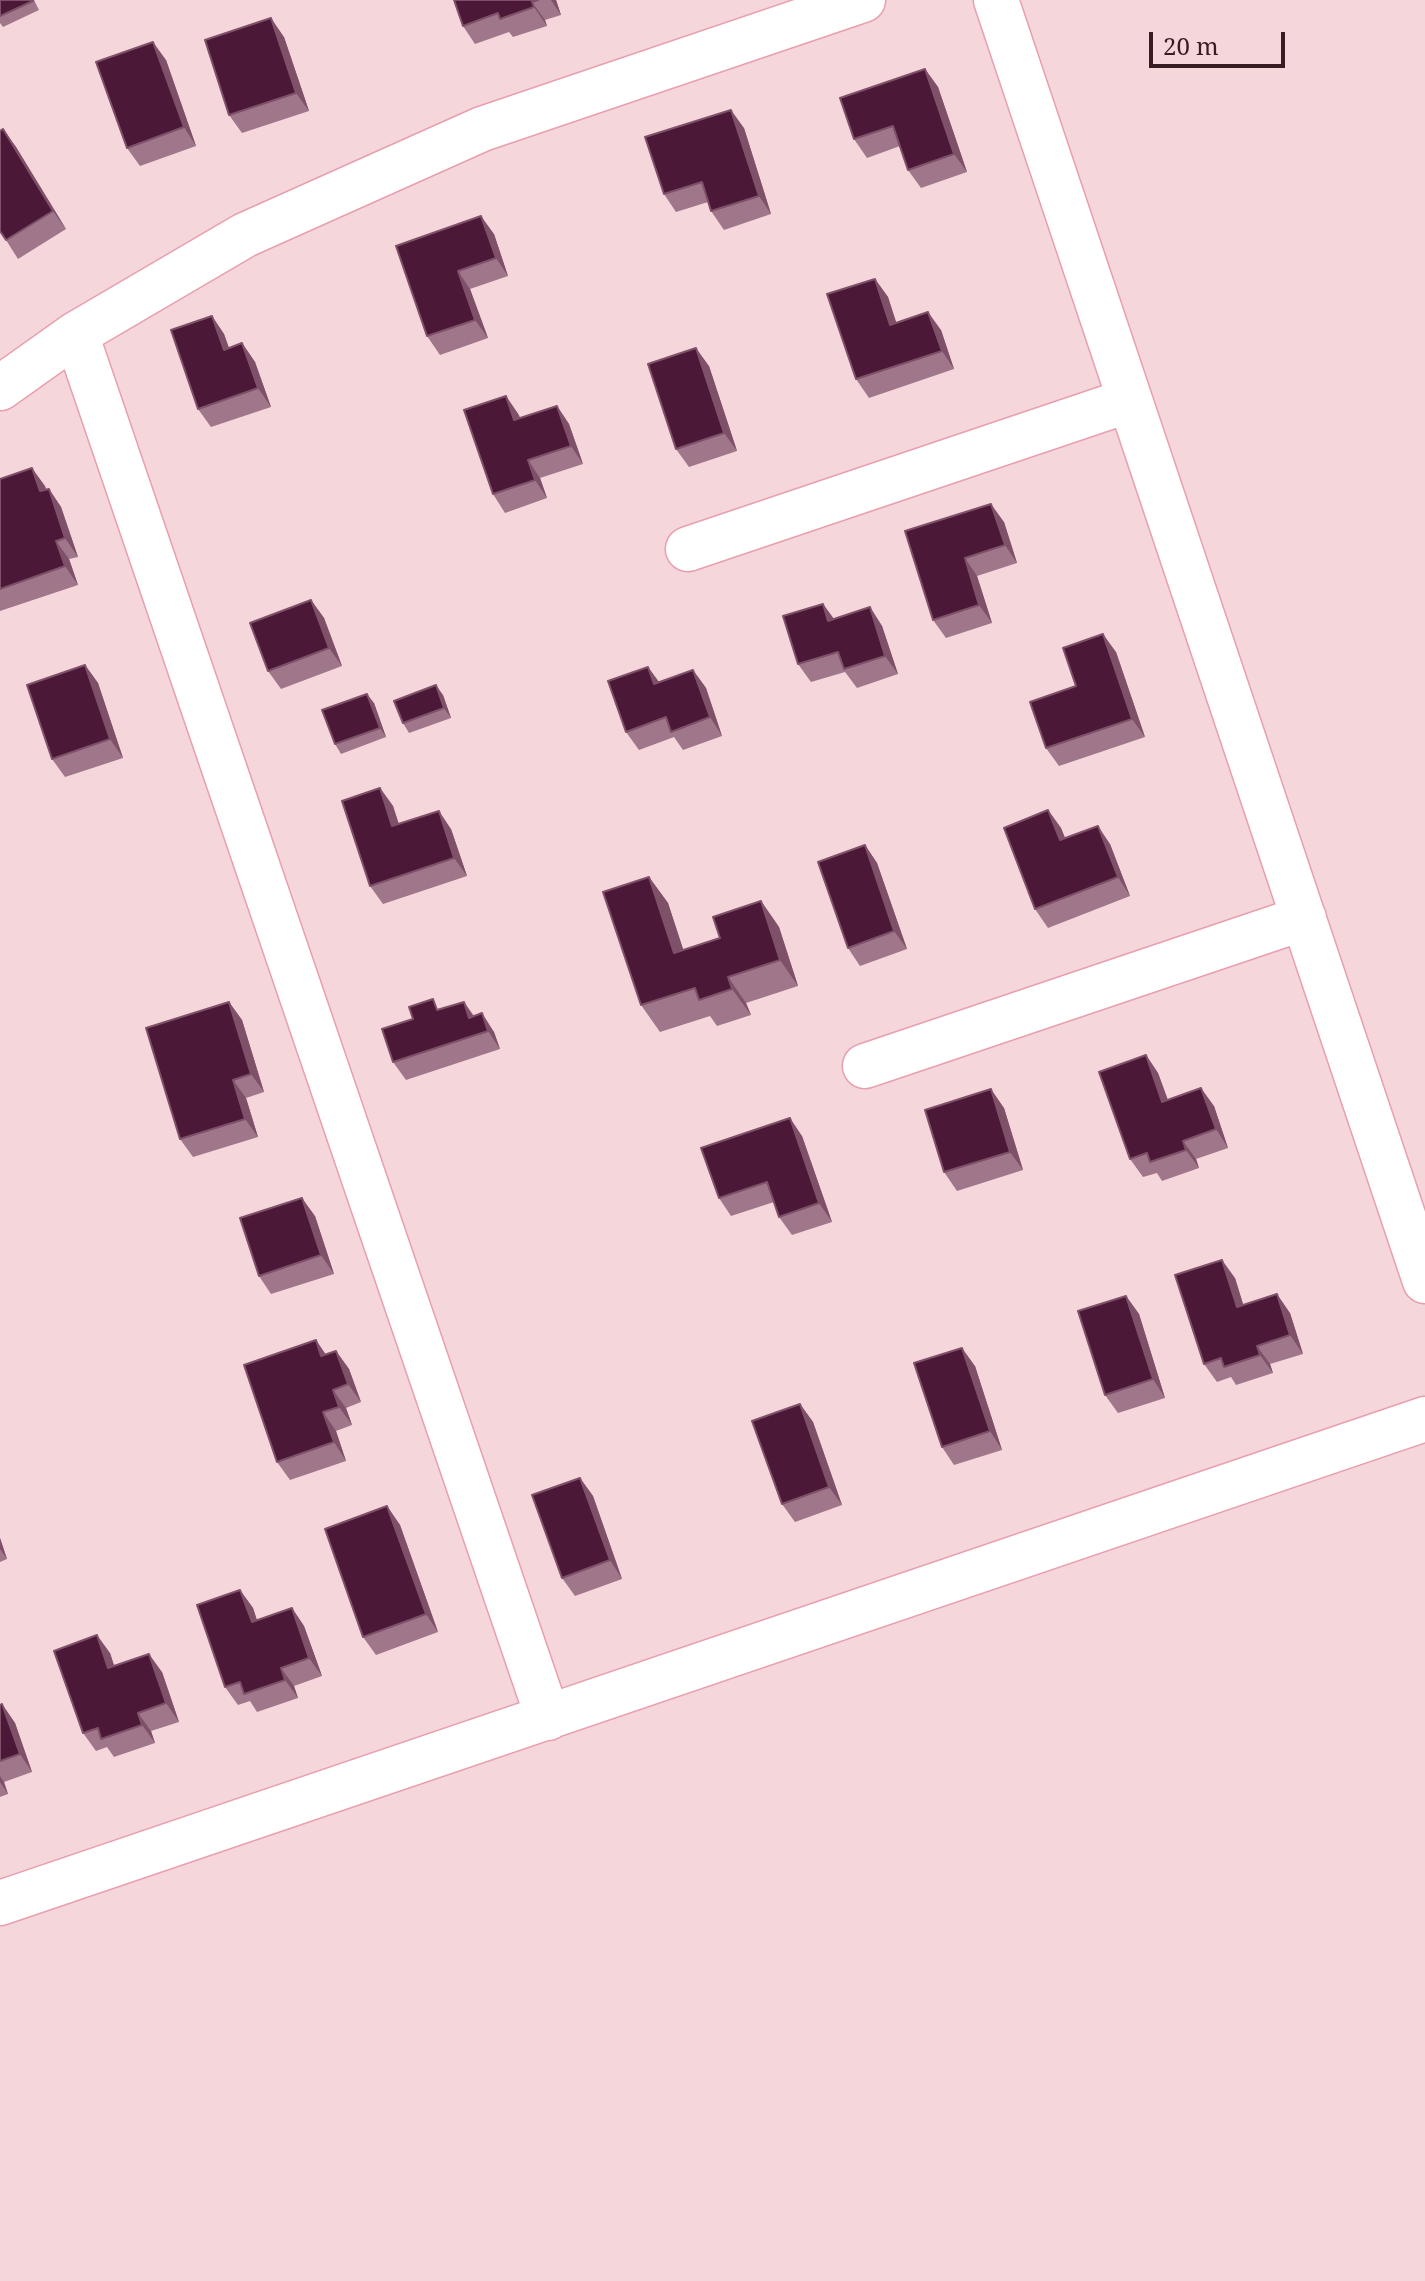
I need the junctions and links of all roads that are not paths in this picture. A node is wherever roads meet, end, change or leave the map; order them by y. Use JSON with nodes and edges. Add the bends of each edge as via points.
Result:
{"nodes":[{"id":1,"x":863,"y":0,"type":"edge"},
{"id":2,"x":996,"y":0,"type":"edge"},
{"id":3,"x":76,"y":334,"type":"junction"},
{"id":4,"x":0,"y":388,"type":"edge"},
{"id":5,"x":1130,"y":400,"type":"junction"},
{"id":6,"x":688,"y":549,"type":"dead end"},
{"id":7,"x":1304,"y":918,"type":"junction"},
{"id":8,"x":865,"y":1066,"type":"dead end"},
{"id":9,"x":1425,"y":1281,"type":"edge"},
{"id":10,"x":1425,"y":1419,"type":"edge"},
{"id":11,"x":548,"y":1718,"type":"junction"},
{"id":12,"x":0,"y":1903,"type":"edge"}],
"edges":[{"from":1,"to":3,"type":"street","via":[[482,129],[245,235]]},
{"from":2,"to":5,"type":"street"},
{"from":3,"to":4,"type":"street"},
{"from":3,"to":11,"type":"street"},
{"from":5,"to":6,"type":"street"},
{"from":5,"to":7,"type":"street"},
{"from":7,"to":8,"type":"street"},
{"from":7,"to":9,"type":"street"},
{"from":10,"to":11,"type":"street"},
{"from":11,"to":12,"type":"street"}]}
